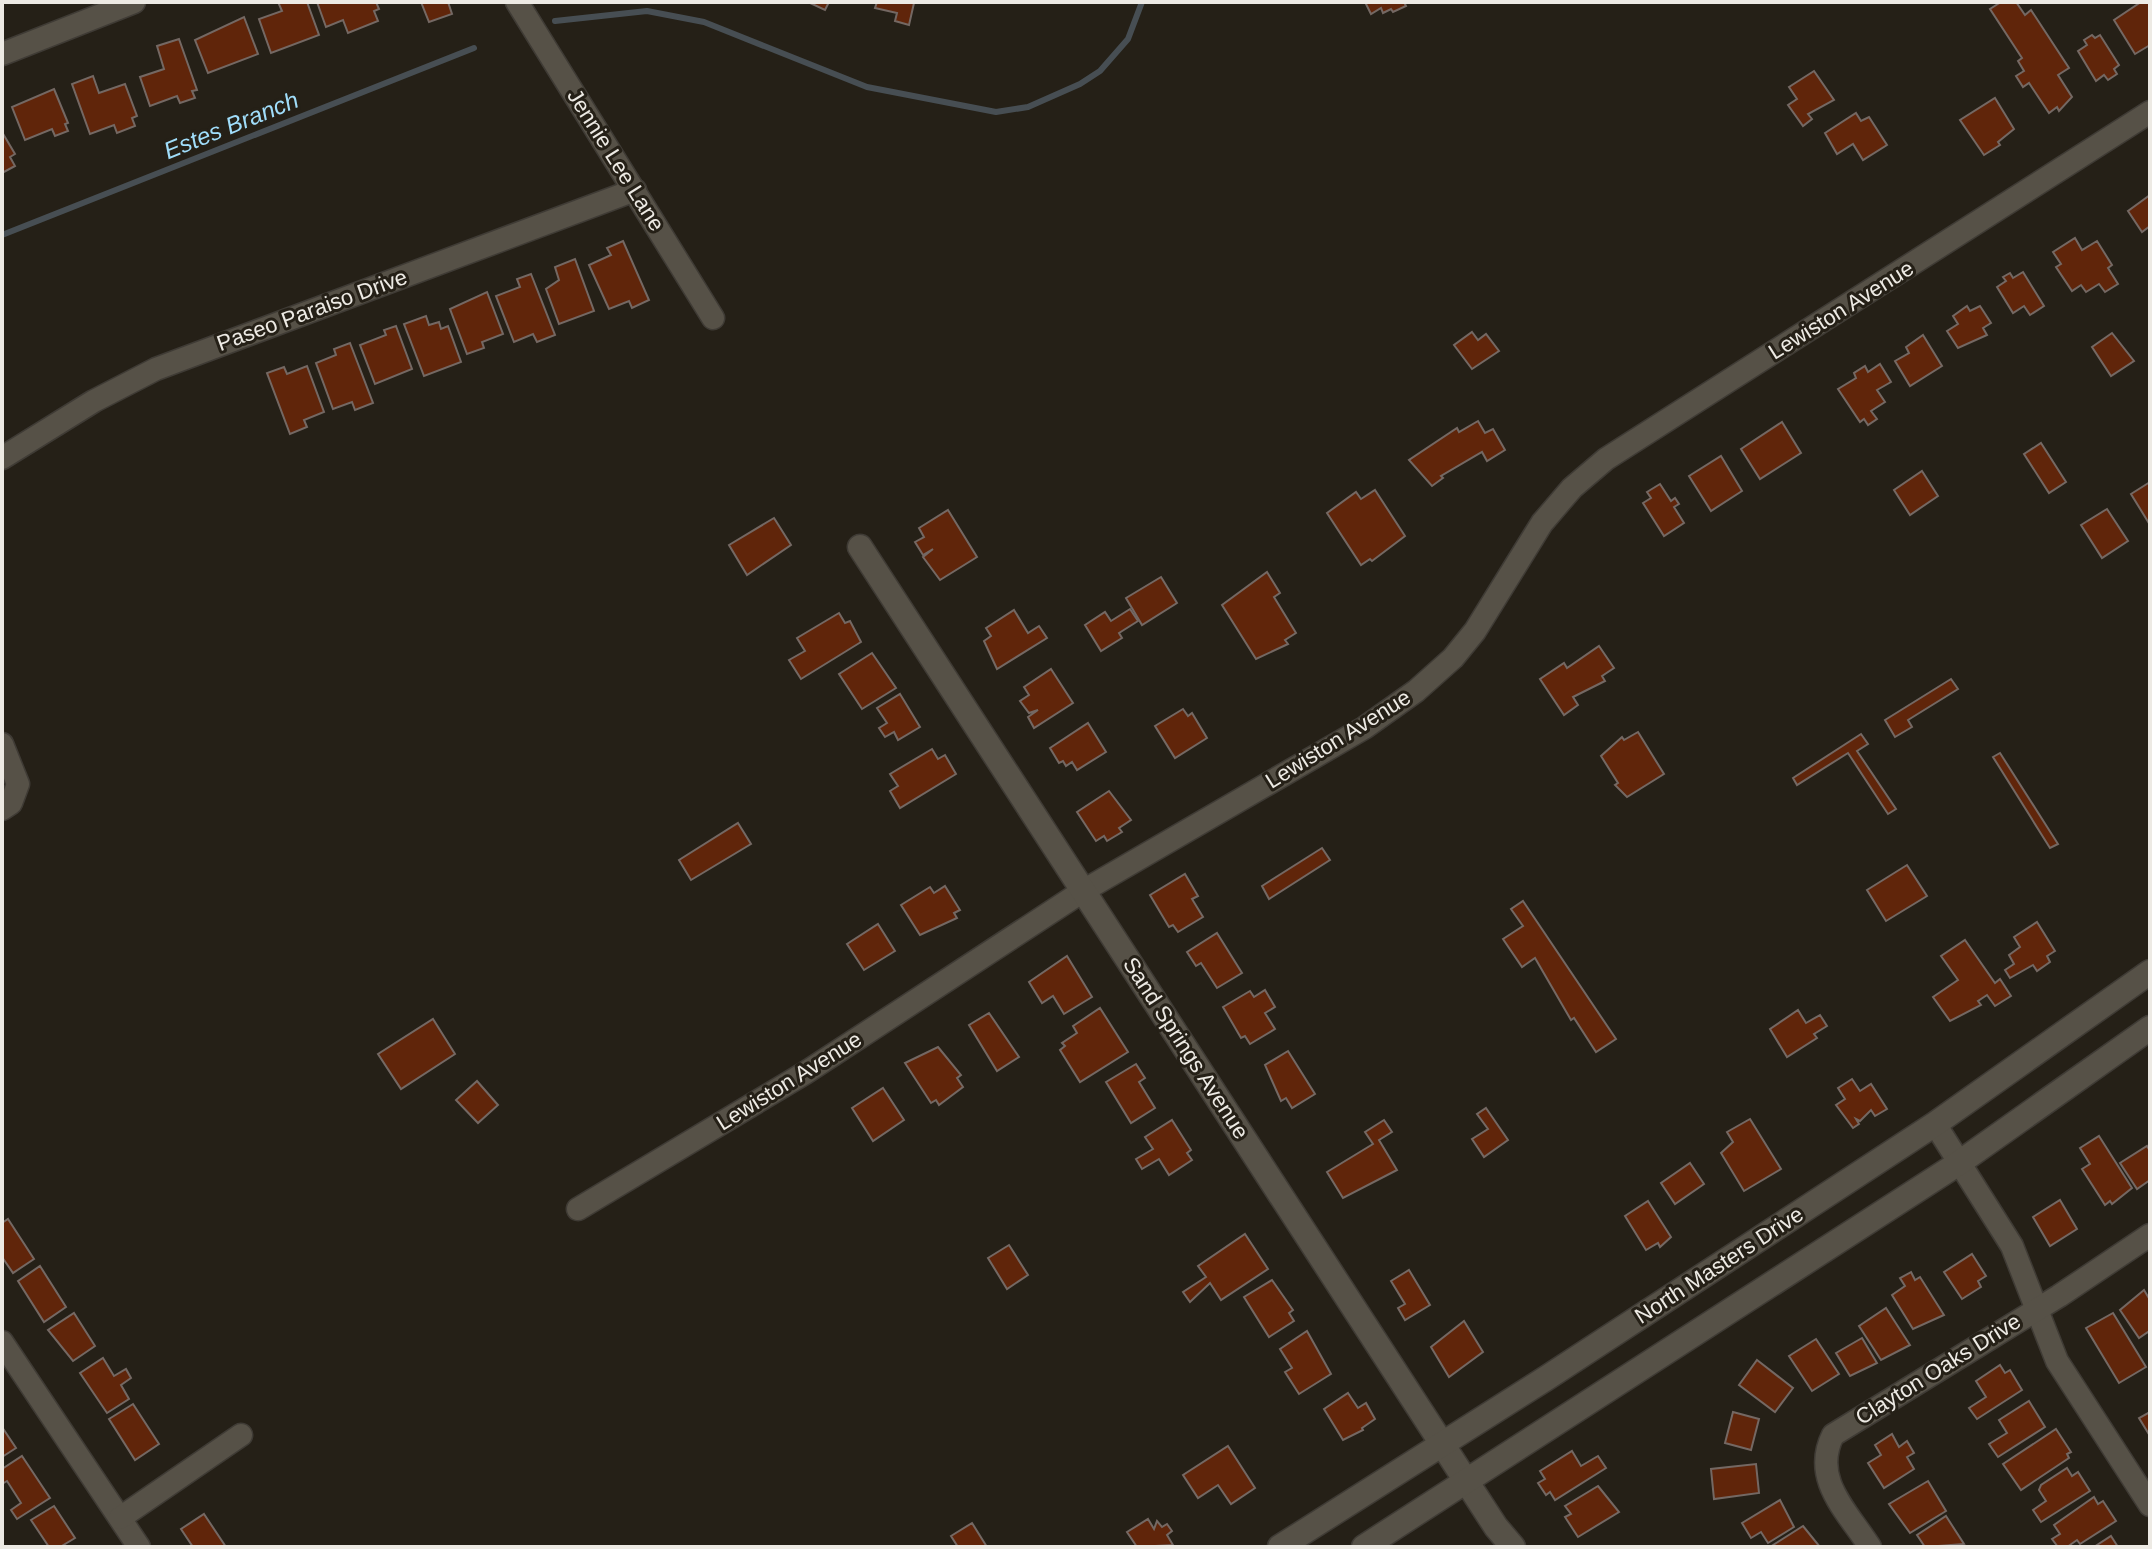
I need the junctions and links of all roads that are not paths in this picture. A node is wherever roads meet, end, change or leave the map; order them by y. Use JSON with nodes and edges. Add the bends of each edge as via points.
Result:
{"nodes":[{"id":1,"x":134,"y":2,"type":"edge"},
{"id":2,"x":517,"y":2,"type":"edge"},
{"id":3,"x":2,"y":54,"type":"edge"},
{"id":4,"x":2150,"y":112,"type":"edge"},
{"id":5,"x":635,"y":190,"type":"junction"},
{"id":6,"x":713,"y":318,"type":"dead end"},
{"id":7,"x":2,"y":458,"type":"edge"},
{"id":8,"x":860,"y":547,"type":"dead end"},
{"id":9,"x":2,"y":744,"type":"edge"},
{"id":10,"x":6,"y":806,"type":"edge"},
{"id":11,"x":1083,"y":891,"type":"junction"},
{"id":12,"x":2150,"y":972,"type":"edge"},
{"id":13,"x":2150,"y":1028,"type":"edge"},
{"id":14,"x":1935,"y":1124,"type":"junction"},
{"id":15,"x":1959,"y":1163,"type":"junction"},
{"id":16,"x":578,"y":1209,"type":"dead end"},
{"id":17,"x":2150,"y":1235,"type":"edge"},
{"id":18,"x":2037,"y":1307,"type":"junction"},
{"id":19,"x":2,"y":1342,"type":"edge"},
{"id":20,"x":241,"y":1435,"type":"dead end"},
{"id":21,"x":1444,"y":1443,"type":"junction"},
{"id":22,"x":1468,"y":1481,"type":"junction"},
{"id":23,"x":2150,"y":1505,"type":"edge"},
{"id":24,"x":120,"y":1518,"type":"junction"},
{"id":25,"x":139,"y":1547,"type":"edge"},
{"id":26,"x":1280,"y":1547,"type":"edge"},
{"id":27,"x":1364,"y":1547,"type":"edge"},
{"id":28,"x":1513,"y":1547,"type":"edge"},
{"id":29,"x":1870,"y":1547,"type":"edge"}],
"edges":[{"from":1,"to":3,"type":"street"},
{"from":2,"to":5,"type":"street","name":"Jennie Lee Lane"},
{"from":4,"to":11,"type":"street","name":"Lewiston Avenue","via":[[1606,459],[1542,523],[1475,631],[1416,691],[1364,728]]},
{"from":5,"to":6,"type":"street","name":"Jennie Lee Lane"},
{"from":5,"to":7,"type":"street","name":"Paseo Paraiso Drive","via":[[156,369]]},
{"from":8,"to":11,"type":"main road","name":"Sand Springs Avenue"},
{"from":9,"to":10,"type":"street","via":[[18,784]]},
{"from":11,"to":16,"type":"street","name":"Lewiston Avenue","via":[[805,1073]]},
{"from":11,"to":21,"type":"main road","name":"Sand Springs Avenue"},
{"from":12,"to":14,"type":"main road","name":"North Masters Drive"},
{"from":13,"to":15,"type":"main road","name":"North Masters Drive"},
{"from":14,"to":15,"type":"street"},
{"from":14,"to":21,"type":"main road","name":"North Masters Drive"},
{"from":15,"to":18,"type":"street","via":[[2012,1246]]},
{"from":15,"to":22,"type":"main road","name":"North Masters Drive"},
{"from":17,"to":18,"type":"street","name":"Clayton Oaks Drive"},
{"from":18,"to":23,"type":"street","via":[[2057,1361]]},
{"from":18,"to":29,"type":"street","name":"Clayton Oaks Drive","via":[[1833,1435],[1823,1462],[1826,1479]]},
{"from":19,"to":24,"type":"street"},
{"from":20,"to":24,"type":"street"},
{"from":21,"to":22,"type":"main road","name":"Sand Springs Avenue"},
{"from":21,"to":26,"type":"main road","name":"North Masters Drive"},
{"from":22,"to":27,"type":"main road","name":"North Masters Drive"},
{"from":22,"to":28,"type":"main road","name":"Sand Springs Avenue"},
{"from":24,"to":25,"type":"street"}]}
